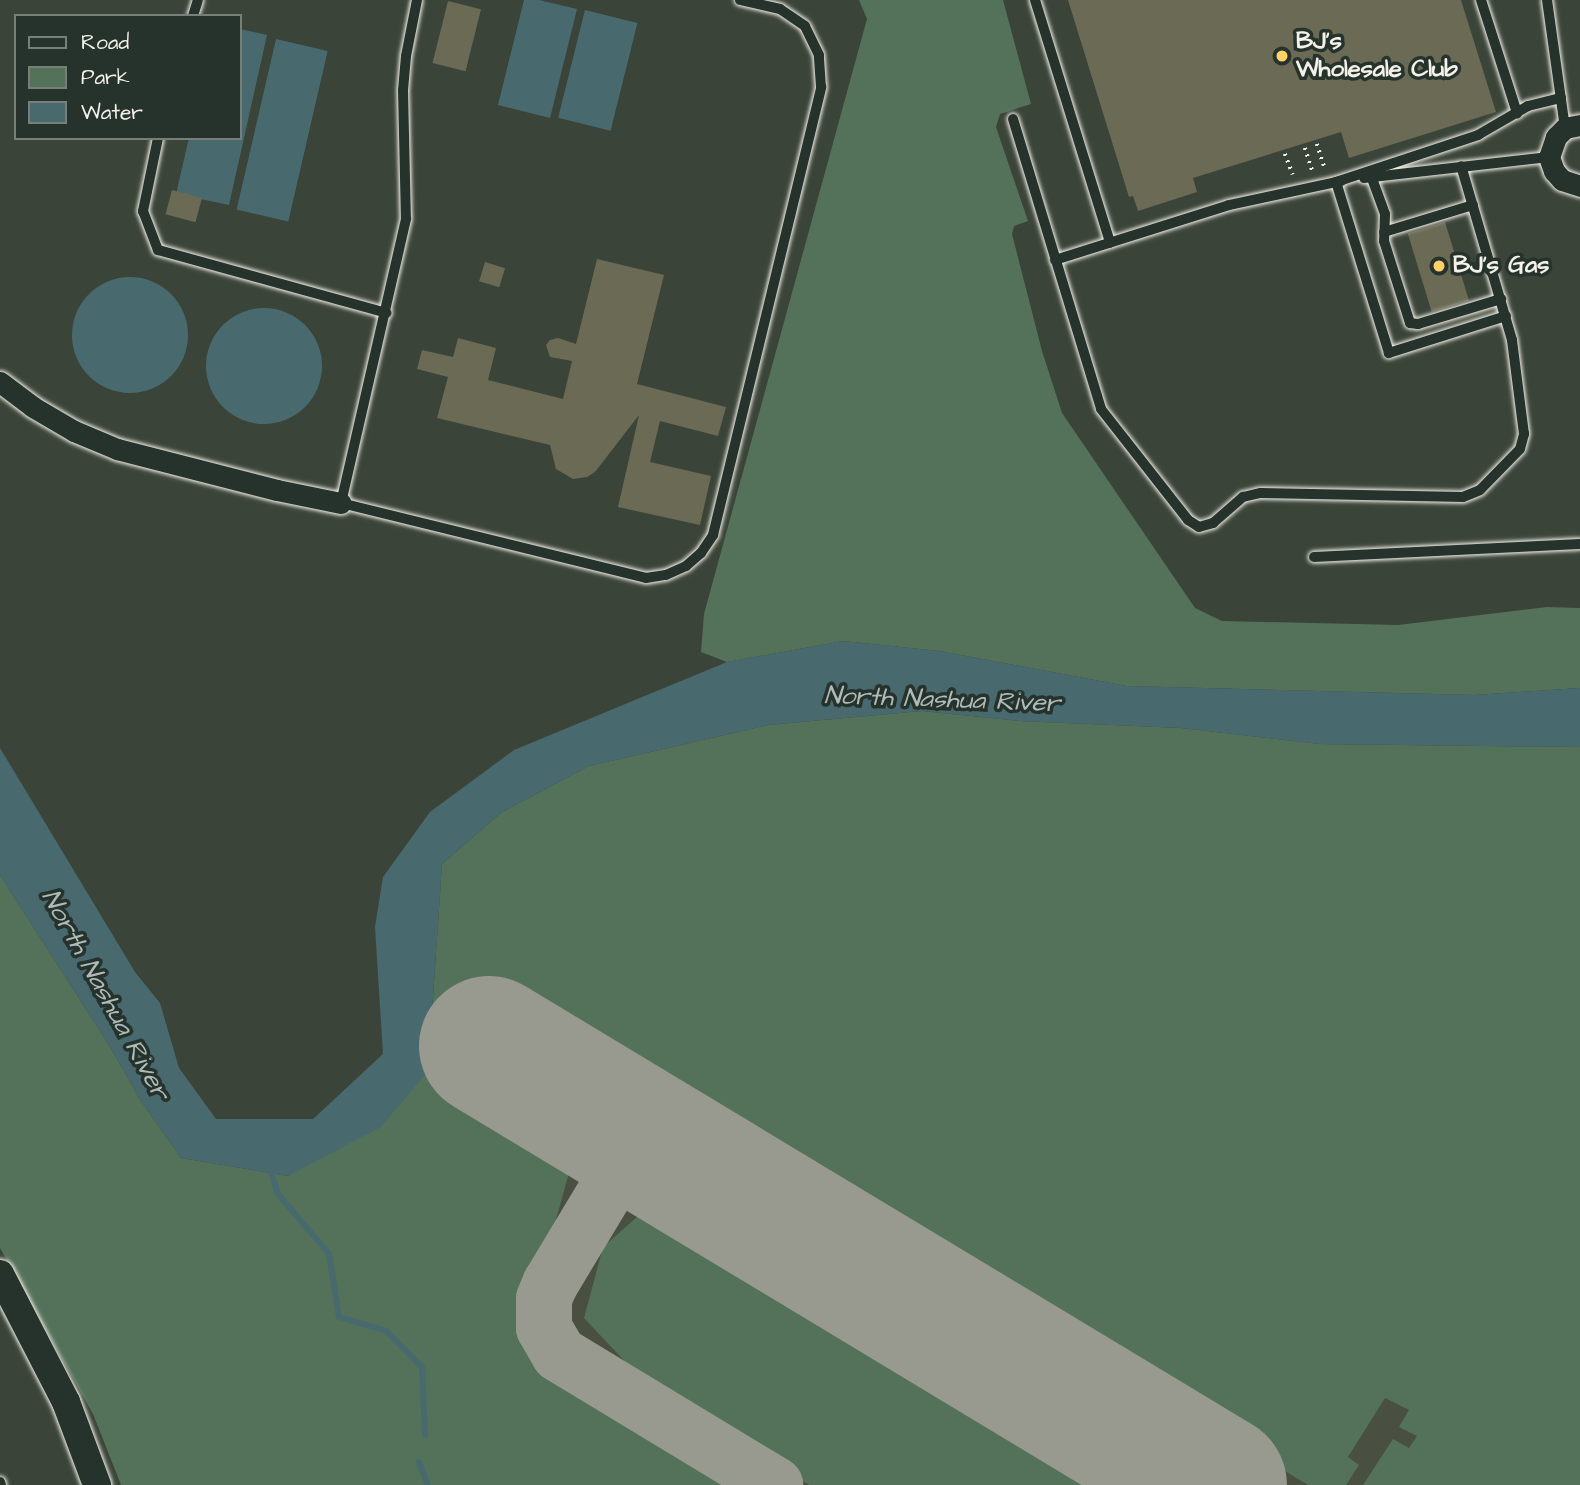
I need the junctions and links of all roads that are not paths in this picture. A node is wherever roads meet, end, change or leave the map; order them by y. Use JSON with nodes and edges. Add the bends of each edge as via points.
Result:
{"nodes":[{"id":1,"x":416,"y":0,"type":"edge"},
{"id":2,"x":740,"y":0,"type":"edge"},
{"id":3,"x":1035,"y":0,"type":"edge"},
{"id":4,"x":1481,"y":0,"type":"edge"},
{"id":5,"x":1547,"y":0,"type":"edge"},
{"id":6,"x":1561,"y":98,"type":"junction"},
{"id":7,"x":1517,"y":113,"type":"junction"},
{"id":8,"x":1013,"y":119,"type":"dead end"},
{"id":9,"x":1573,"y":127,"type":"edge"},
{"id":10,"x":158,"y":140,"type":"edge"},
{"id":11,"x":1549,"y":157,"type":"junction"},
{"id":12,"x":1461,"y":166,"type":"junction"},
{"id":13,"x":1370,"y":174,"type":"junction"},
{"id":14,"x":1333,"y":183,"type":"junction"},
{"id":15,"x":1580,"y":186,"type":"edge"},
{"id":16,"x":1473,"y":205,"type":"junction"},
{"id":17,"x":1384,"y":232,"type":"junction"},
{"id":18,"x":1110,"y":243,"type":"junction"},
{"id":19,"x":1055,"y":260,"type":"junction"},
{"id":20,"x":1501,"y":299,"type":"junction"},
{"id":21,"x":386,"y":313,"type":"junction"},
{"id":22,"x":1506,"y":316,"type":"junction"},
{"id":23,"x":0,"y":382,"type":"edge"},
{"id":24,"x":341,"y":503,"type":"junction"},
{"id":25,"x":1580,"y":544,"type":"edge"},
{"id":26,"x":1314,"y":557,"type":"dead end"},
{"id":27,"x":0,"y":1274,"type":"edge"},
{"id":28,"x":97,"y":1485,"type":"edge"}],
"edges":[{"from":1,"to":21,"type":"lane","via":[[403,90],[406,219]]},
{"from":2,"to":24,"type":"lane","via":[[780,9],[805,26],[819,55],[821,87],[720,508],[713,535],[701,553],[686,566],[646,578]]},
{"from":3,"to":18,"type":"lane"},
{"from":4,"to":7,"type":"lane"},
{"from":5,"to":6,"type":"lane"},
{"from":6,"to":7,"type":"lane","via":[[1535,103]]},
{"from":6,"to":9,"type":"lane"},
{"from":7,"to":13,"type":"lane","via":[[1478,135]]},
{"from":8,"to":19,"type":"lane"},
{"from":9,"to":11,"type":"street","via":[[1556,136]]},
{"from":10,"to":21,"type":"lane","via":[[143,211],[158,250]]},
{"from":11,"to":12,"type":"lane"},
{"from":11,"to":15,"type":"street","via":[[1562,180]]},
{"from":12,"to":13,"type":"lane"},
{"from":12,"to":16,"type":"lane"},
{"from":13,"to":14,"type":"lane"},
{"from":13,"to":17,"type":"lane","via":[[1385,214]]},
{"from":14,"to":18,"type":"lane","via":[[1229,205]]},
{"from":14,"to":22,"type":"lane","via":[[1389,353]]},
{"from":16,"to":17,"type":"lane"},
{"from":16,"to":20,"type":"lane"},
{"from":17,"to":20,"type":"lane","via":[[1410,323]]},
{"from":18,"to":19,"type":"lane"},
{"from":19,"to":22,"type":"lane","via":[[1101,409],[1188,520],[1199,527],[1213,523],[1243,497],[1261,493],[1454,498],[1480,490],[1523,442]]},
{"from":20,"to":22,"type":"lane"},
{"from":21,"to":24,"type":"lane"},
{"from":23,"to":24,"type":"street","via":[[74,431],[117,449]]},
{"from":25,"to":26,"type":"lane"},
{"from":27,"to":28,"type":"main road","via":[[66,1402]]}]}
